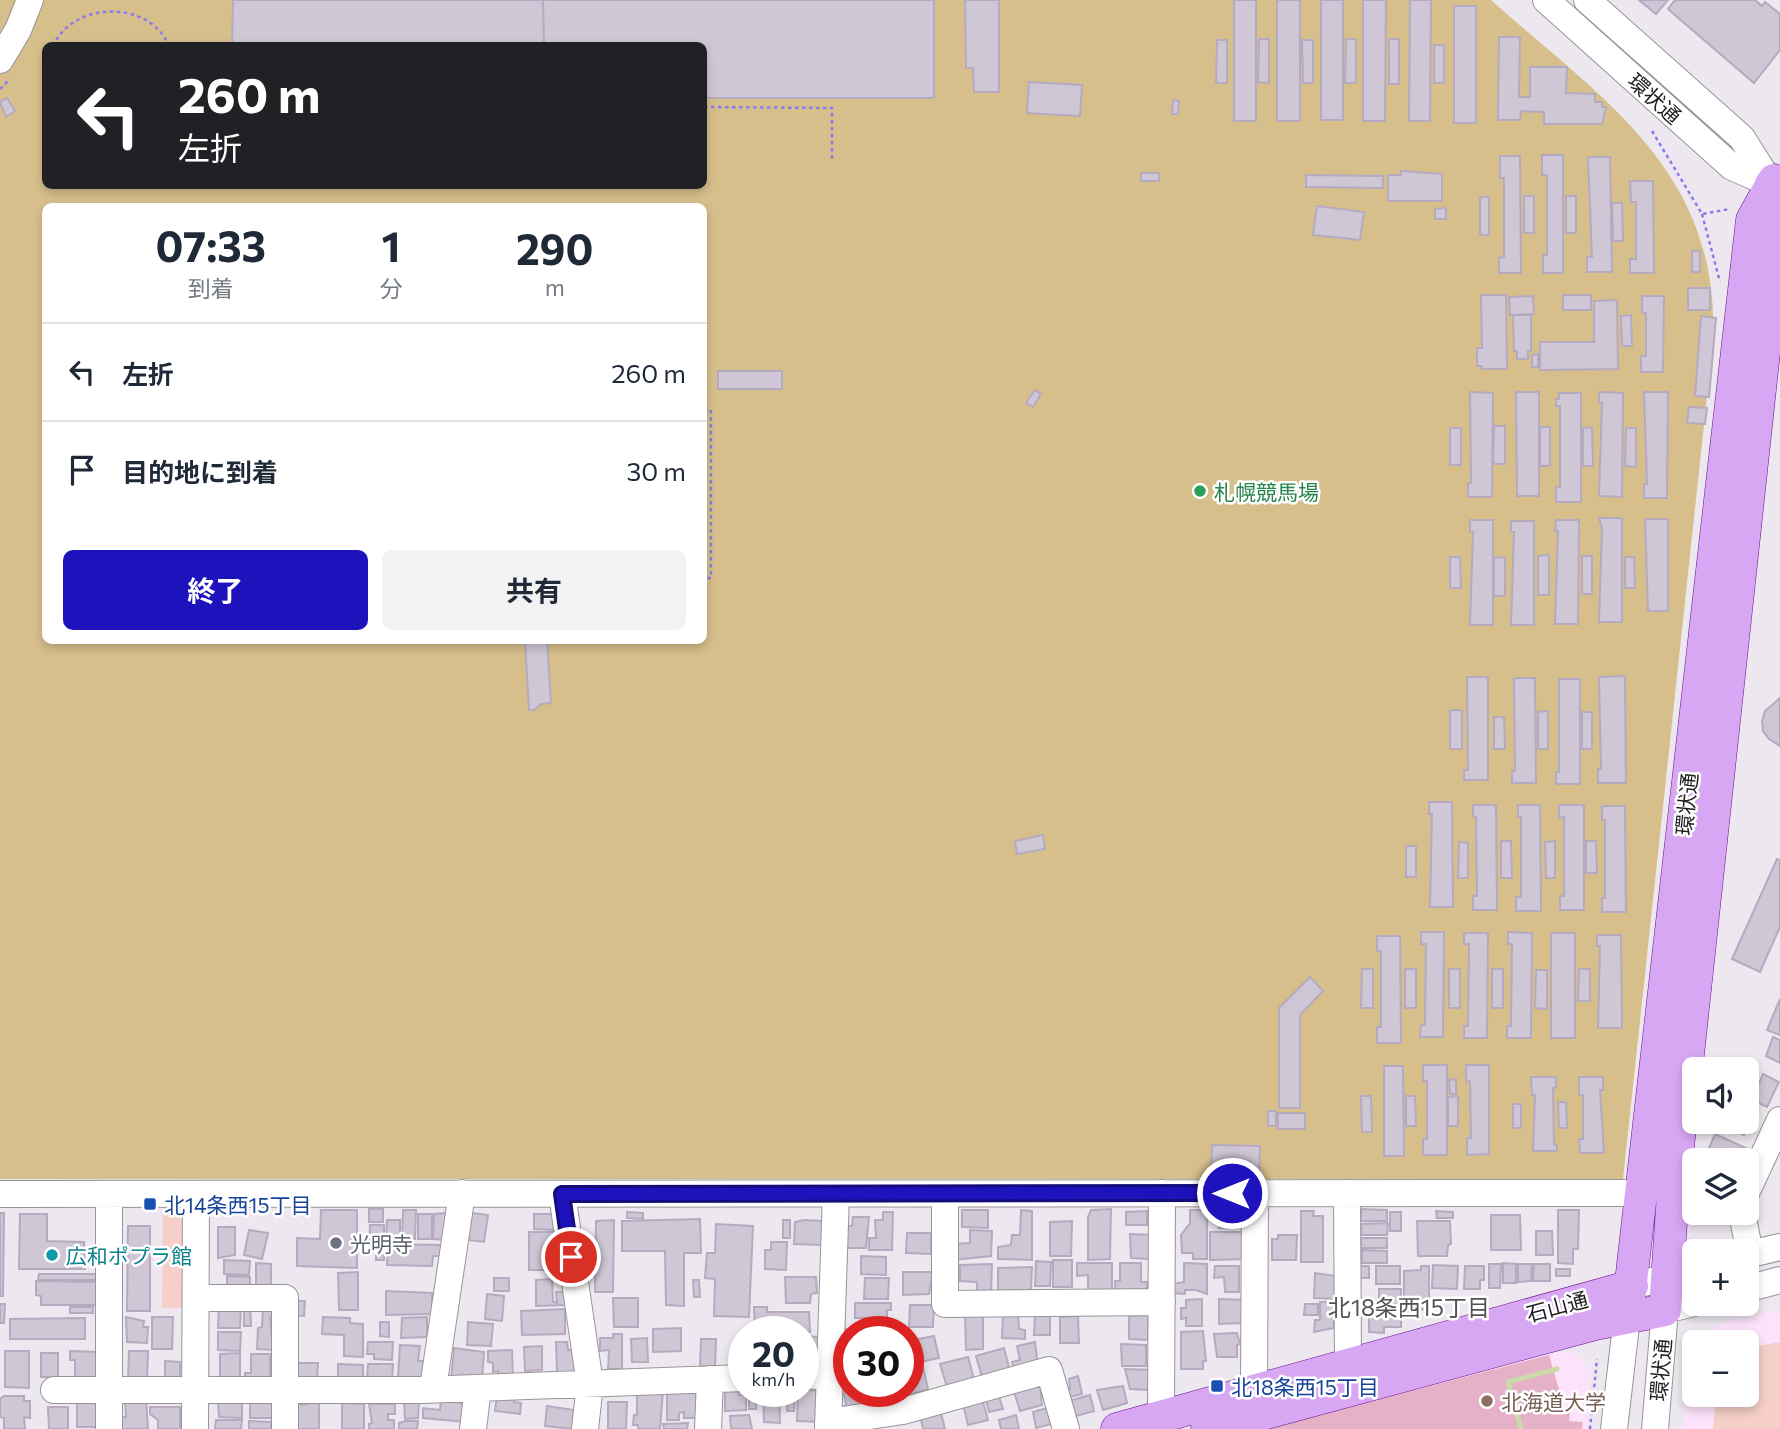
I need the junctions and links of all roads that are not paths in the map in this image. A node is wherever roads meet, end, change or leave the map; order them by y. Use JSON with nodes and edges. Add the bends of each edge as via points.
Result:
{"nodes":[{"id":1,"x":30,"y":0,"type":"edge"},
{"id":2,"x":1546,"y":0,"type":"edge"},
{"id":3,"x":1587,"y":0,"type":"edge"},
{"id":4,"x":0,"y":60,"type":"edge"},
{"id":5,"x":1777,"y":181,"type":"edge"},
{"id":6,"x":1780,"y":1120,"type":"edge"},
{"id":7,"x":1759,"y":1165,"type":"edge"},
{"id":8,"x":462,"y":1193,"type":"junction"},
{"id":9,"x":1162,"y":1193,"type":"junction"},
{"id":10,"x":1255,"y":1193,"type":"junction"},
{"id":11,"x":1347,"y":1193,"type":"junction"},
{"id":12,"x":1642,"y":1193,"type":"junction"},
{"id":13,"x":0,"y":1194,"type":"edge"},
{"id":14,"x":109,"y":1194,"type":"junction"},
{"id":15,"x":196,"y":1194,"type":"junction"},
{"id":16,"x":562,"y":1194,"type":"junction"},
{"id":17,"x":836,"y":1194,"type":"junction"},
{"id":18,"x":945,"y":1194,"type":"junction"},
{"id":19,"x":1780,"y":1247,"type":"edge"},
{"id":20,"x":1759,"y":1252,"type":"edge"},
{"id":21,"x":1681,"y":1274,"type":"edge"},
{"id":22,"x":1780,"y":1280,"type":"edge"},
{"id":23,"x":1632,"y":1286,"type":"junction"},
{"id":24,"x":1759,"y":1286,"type":"edge"},
{"id":25,"x":196,"y":1298,"type":"junction"},
{"id":26,"x":1162,"y":1303,"type":"junction"},
{"id":27,"x":1679,"y":1306,"type":"edge"},
{"id":28,"x":1627,"y":1317,"type":"junction"},
{"id":29,"x":1348,"y":1364,"type":"junction"},
{"id":30,"x":819,"y":1375,"type":"edge"},
{"id":31,"x":830,"y":1375,"type":"junction"},
{"id":32,"x":728,"y":1378,"type":"edge"},
{"id":33,"x":710,"y":1379,"type":"junction"},
{"id":34,"x":590,"y":1384,"type":"junction"},
{"id":35,"x":433,"y":1388,"type":"junction"},
{"id":36,"x":478,"y":1388,"type":"junction"},
{"id":37,"x":54,"y":1390,"type":"dead end"},
{"id":38,"x":1254,"y":1390,"type":"junction"},
{"id":39,"x":109,"y":1391,"type":"junction"},
{"id":40,"x":195,"y":1391,"type":"junction"},
{"id":41,"x":286,"y":1392,"type":"junction"},
{"id":42,"x":1161,"y":1417,"type":"junction"},
{"id":43,"x":828,"y":1425,"type":"edge"},
{"id":44,"x":109,"y":1429,"type":"edge"},
{"id":45,"x":195,"y":1429,"type":"edge"},
{"id":46,"x":285,"y":1429,"type":"edge"},
{"id":47,"x":473,"y":1429,"type":"edge"},
{"id":48,"x":585,"y":1429,"type":"edge"},
{"id":49,"x":708,"y":1429,"type":"edge"},
{"id":50,"x":1066,"y":1429,"type":"edge"},
{"id":51,"x":1117,"y":1429,"type":"edge"},
{"id":52,"x":1207,"y":1429,"type":"edge"},
{"id":53,"x":1614,"y":1429,"type":"edge"},
{"id":54,"x":1655,"y":1429,"type":"edge"}],
"edges":[{"from":1,"to":4,"type":"street"},
{"from":2,"to":5,"type":"street","name":"環状通","via":[[1732,167]]},
{"from":3,"to":5,"type":"street","name":"環状通","via":[[1742,138]]},
{"from":5,"to":12,"type":"main road","name":"環状通","via":[[1741,214]]},
{"from":5,"to":21,"type":"main road","name":"環状通","via":[[1777,232],[1675,1179]]},
{"from":6,"to":7,"type":"street"},
{"from":8,"to":15,"type":"street"},
{"from":8,"to":16,"type":"street"},
{"from":8,"to":35,"type":"street"},
{"from":9,"to":10,"type":"street"},
{"from":9,"to":18,"type":"street"},
{"from":9,"to":26,"type":"street"},
{"from":10,"to":11,"type":"street"},
{"from":10,"to":38,"type":"street"},
{"from":11,"to":12,"type":"street"},
{"from":11,"to":29,"type":"street"},
{"from":12,"to":23,"type":"main road","name":"環状通"},
{"from":13,"to":14,"type":"street"},
{"from":14,"to":15,"type":"street"},
{"from":14,"to":39,"type":"street"},
{"from":15,"to":25,"type":"street"},
{"from":16,"to":17,"type":"street"},
{"from":16,"to":34,"type":"street"},
{"from":17,"to":18,"type":"street"},
{"from":17,"to":31,"type":"street"},
{"from":18,"to":26,"type":"street","via":[[944,1304]]},
{"from":19,"to":20,"type":"street"},
{"from":21,"to":23,"type":"street"},
{"from":21,"to":27,"type":"main road","name":"環状通"},
{"from":22,"to":24,"type":"street"},
{"from":23,"to":28,"type":"main road","name":"環状通"},
{"from":23,"to":29,"type":"main road","name":"石山通"},
{"from":25,"to":40,"type":"street"},
{"from":25,"to":41,"type":"street","via":[[285,1298]]},
{"from":26,"to":42,"type":"street"},
{"from":27,"to":28,"type":"main road","name":"石山通"},
{"from":27,"to":54,"type":"street","name":"環状通"},
{"from":28,"to":52,"type":"main road","name":"石山通"},
{"from":28,"to":53,"type":"street","name":"環状通"},
{"from":29,"to":38,"type":"main road","name":"石山通"},
{"from":30,"to":31,"type":"street"},
{"from":31,"to":43,"type":"street"},
{"from":32,"to":33,"type":"street"},
{"from":33,"to":34,"type":"street"},
{"from":33,"to":49,"type":"street"},
{"from":34,"to":36,"type":"street"},
{"from":34,"to":48,"type":"street"},
{"from":35,"to":36,"type":"street"},
{"from":35,"to":41,"type":"street"},
{"from":36,"to":47,"type":"street"},
{"from":37,"to":39,"type":"street"},
{"from":38,"to":42,"type":"main road","name":"石山通"},
{"from":39,"to":40,"type":"street"},
{"from":39,"to":44,"type":"street"},
{"from":40,"to":41,"type":"street"},
{"from":40,"to":45,"type":"street"},
{"from":41,"to":46,"type":"street"},
{"from":42,"to":51,"type":"main road","name":"石山通"},
{"from":43,"to":50,"type":"street","via":[[903,1411],[1049,1370]]}]}
